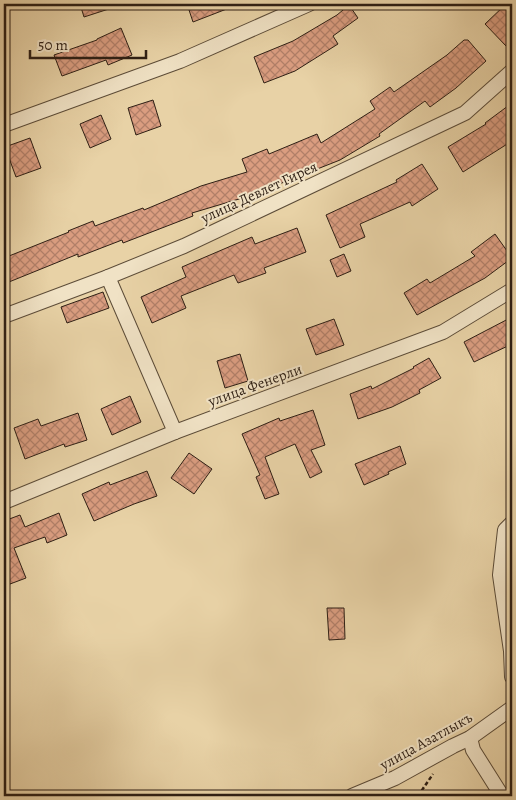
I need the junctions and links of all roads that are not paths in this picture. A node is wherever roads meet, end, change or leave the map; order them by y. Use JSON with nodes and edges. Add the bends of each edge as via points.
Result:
{"nodes":[{"id":1,"x":309,"y":4,"type":"edge"},
{"id":2,"x":512,"y":71,"type":"edge"},
{"id":3,"x":4,"y":125,"type":"edge"},
{"id":4,"x":108,"y":277,"type":"junction"},
{"id":5,"x":512,"y":290,"type":"edge"},
{"id":6,"x":4,"y":316,"type":"edge"},
{"id":7,"x":175,"y":432,"type":"junction"},
{"id":8,"x":4,"y":502,"type":"edge"},
{"id":9,"x":508,"y":526,"type":"edge"},
{"id":10,"x":512,"y":676,"type":"edge"},
{"id":11,"x":512,"y":708,"type":"edge"},
{"id":12,"x":470,"y":738,"type":"junction"},
{"id":13,"x":352,"y":796,"type":"edge"},
{"id":14,"x":502,"y":796,"type":"edge"}],
"edges":[{"from":1,"to":3,"type":"street","via":[[180,61]]},
{"from":2,"to":4,"type":"street","name":"улица Девлет Гирея","via":[[464,113],[184,246]]},
{"from":4,"to":6,"type":"street","name":"улица Девлет Гирея"},
{"from":4,"to":7,"type":"street"},
{"from":5,"to":7,"type":"street","name":"улица Фенерли","via":[[443,332]]},
{"from":7,"to":8,"type":"street","name":"улица Фенерли"},
{"from":9,"to":10,"type":"street","via":[[500,575]]},
{"from":11,"to":12,"type":"street","name":"улица Азатлыкъ"},
{"from":12,"to":13,"type":"street","name":"улица Азатлыкъ","via":[[396,778]]},
{"from":12,"to":14,"type":"street","via":[[473,750]]}]}
